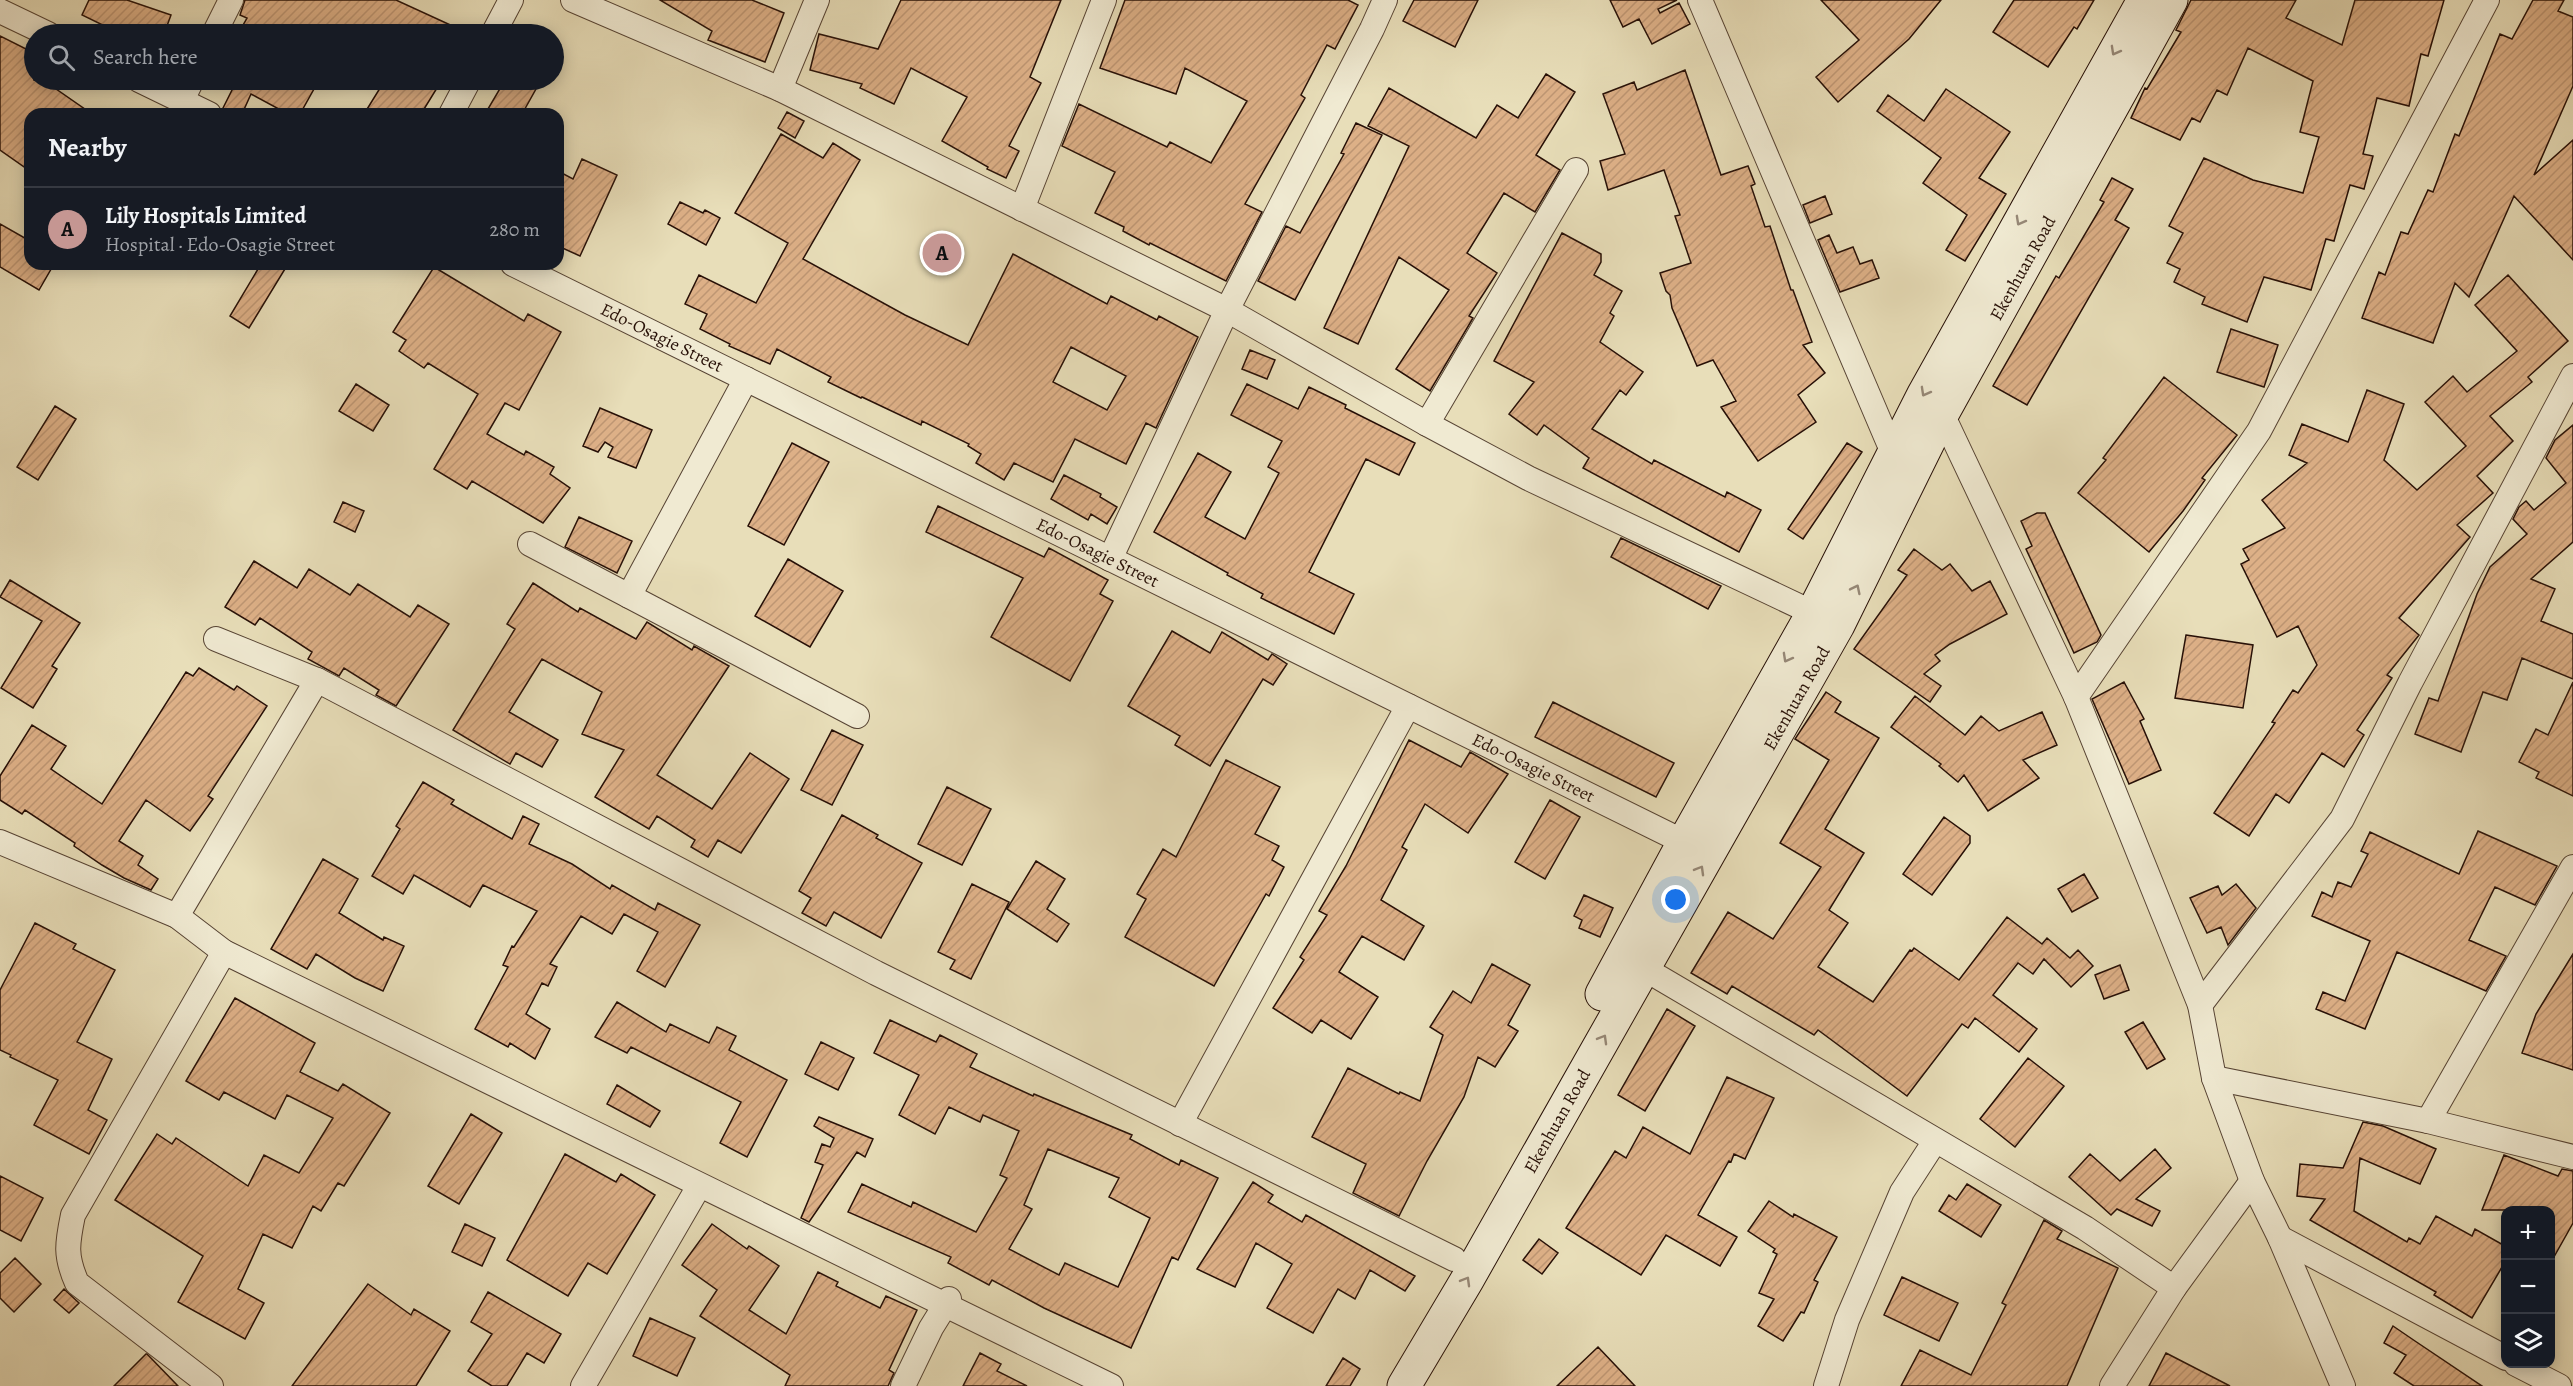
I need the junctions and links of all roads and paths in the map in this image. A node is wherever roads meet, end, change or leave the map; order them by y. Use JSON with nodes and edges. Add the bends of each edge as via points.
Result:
{"nodes":[{"id":1,"x":231,"y":0,"type":"edge"},
{"id":2,"x":511,"y":0,"type":"edge"},
{"id":3,"x":573,"y":0,"type":"edge"},
{"id":4,"x":817,"y":0,"type":"edge"},
{"id":5,"x":1104,"y":0,"type":"edge"},
{"id":6,"x":1385,"y":0,"type":"edge"},
{"id":7,"x":1700,"y":0,"type":"edge"},
{"id":8,"x":2144,"y":0,"type":"edge"},
{"id":9,"x":2171,"y":0,"type":"edge"},
{"id":10,"x":2487,"y":0,"type":"edge"},
{"id":11,"x":0,"y":11,"type":"edge"},
{"id":12,"x":27,"y":24,"type":"edge"},
{"id":13,"x":219,"y":24,"type":"edge"},
{"id":14,"x":498,"y":24,"type":"edge"},
{"id":15,"x":780,"y":89,"type":"junction"},
{"id":16,"x":187,"y":90,"type":"edge"},
{"id":17,"x":464,"y":90,"type":"edge"},
{"id":18,"x":204,"y":108,"type":"edge"},
{"id":19,"x":454,"y":108,"type":"edge"},
{"id":20,"x":1576,"y":170,"type":"dead end"},
{"id":21,"x":1022,"y":209,"type":"junction"},
{"id":22,"x":525,"y":270,"type":"edge"},
{"id":23,"x":1227,"y":310,"type":"junction"},
{"id":24,"x":2573,"y":376,"type":"edge"},
{"id":25,"x":746,"y":379,"type":"junction"},
{"id":26,"x":1942,"y":414,"type":"junction"},
{"id":27,"x":1427,"y":424,"type":"junction"},
{"id":28,"x":1893,"y":453,"type":"junction"},
{"id":29,"x":530,"y":544,"type":"dead end"},
{"id":30,"x":1110,"y":559,"type":"junction"},
{"id":31,"x":629,"y":596,"type":"junction"},
{"id":32,"x":1826,"y":619,"type":"junction"},
{"id":33,"x":216,"y":639,"type":"dead end"},
{"id":34,"x":317,"y":680,"type":"junction"},
{"id":35,"x":2076,"y":697,"type":"junction"},
{"id":36,"x":1408,"y":706,"type":"junction"},
{"id":37,"x":857,"y":716,"type":"dead end"},
{"id":38,"x":0,"y":842,"type":"edge"},
{"id":39,"x":1684,"y":842,"type":"junction"},
{"id":40,"x":2573,"y":867,"type":"edge"},
{"id":41,"x":177,"y":916,"type":"junction"},
{"id":42,"x":224,"y":952,"type":"junction"},
{"id":43,"x":1643,"y":968,"type":"junction"},
{"id":44,"x":2200,"y":1005,"type":"junction"},
{"id":45,"x":2214,"y":1078,"type":"junction"},
{"id":46,"x":2428,"y":1121,"type":"junction"},
{"id":47,"x":1180,"y":1124,"type":"junction"},
{"id":48,"x":1935,"y":1141,"type":"junction"},
{"id":49,"x":2573,"y":1157,"type":"edge"},
{"id":50,"x":2252,"y":1181,"type":"junction"},
{"id":51,"x":699,"y":1185,"type":"junction"},
{"id":52,"x":2280,"y":1238,"type":"junction"},
{"id":53,"x":1454,"y":1259,"type":"junction"},
{"id":54,"x":2174,"y":1288,"type":"junction"},
{"id":55,"x":949,"y":1299,"type":"dead end"},
{"id":56,"x":2501,"y":1356,"type":"edge"},
{"id":57,"x":2524,"y":1368,"type":"edge"},
{"id":58,"x":211,"y":1386,"type":"edge"},
{"id":59,"x":583,"y":1386,"type":"edge"},
{"id":60,"x":903,"y":1386,"type":"edge"},
{"id":61,"x":1111,"y":1386,"type":"edge"},
{"id":62,"x":1380,"y":1386,"type":"edge"},
{"id":63,"x":1404,"y":1386,"type":"edge"},
{"id":64,"x":1826,"y":1386,"type":"edge"},
{"id":65,"x":2112,"y":1386,"type":"edge"},
{"id":66,"x":2343,"y":1386,"type":"edge"},
{"id":67,"x":2559,"y":1386,"type":"edge"}],
"edges":[{"from":1,"to":13,"type":"street"},
{"from":2,"to":14,"type":"street"},
{"from":3,"to":15,"type":"street"},
{"from":4,"to":15,"type":"street"},
{"from":5,"to":21,"type":"street"},
{"from":6,"to":23,"type":"street"},
{"from":7,"to":28,"type":"street"},
{"from":8,"to":28,"type":"main road","name":"Ekenhuan Road","one_way":true},
{"from":9,"to":26,"type":"main road","name":"Ekenhuan Road"},
{"from":10,"to":35,"type":"street","via":[[2259,431]]},
{"from":11,"to":12,"type":"street"},
{"from":15,"to":21,"type":"street"},
{"from":16,"to":18,"type":"street"},
{"from":17,"to":19,"type":"street"},
{"from":20,"to":27,"type":"street"},
{"from":21,"to":23,"type":"street"},
{"from":22,"to":25,"type":"street","name":"Edo-Osagie Street"},
{"from":23,"to":27,"type":"street"},
{"from":23,"to":30,"type":"street"},
{"from":24,"to":44,"type":"street","via":[[2342,819]]},
{"from":25,"to":30,"type":"street","name":"Edo-Osagie Street"},
{"from":25,"to":31,"type":"street"},
{"from":32,"to":26,"type":"main road","name":"Ekenhuan Road","one_way":true},
{"from":26,"to":35,"type":"street"},
{"from":27,"to":32,"type":"street","via":[[1528,478]]},
{"from":28,"to":32,"type":"main road","name":"Ekenhuan Road"},
{"from":29,"to":31,"type":"street"},
{"from":30,"to":36,"type":"street","name":"Edo-Osagie Street"},
{"from":31,"to":37,"type":"street"},
{"from":32,"to":39,"type":"main road","name":"Ekenhuan Road","one_way":true},
{"from":43,"to":32,"type":"main road","name":"Ekenhuan Road","one_way":true},
{"from":33,"to":34,"type":"street"},
{"from":34,"to":41,"type":"street"},
{"from":34,"to":47,"type":"street","via":[[876,973]]},
{"from":35,"to":44,"type":"street"},
{"from":36,"to":39,"type":"street","name":"Edo-Osagie Street"},
{"from":36,"to":47,"type":"street"},
{"from":38,"to":41,"type":"street"},
{"from":39,"to":53,"type":"main road","name":"Ekenhuan Road"},
{"from":40,"to":46,"type":"street"},
{"from":41,"to":42,"type":"street"},
{"from":42,"to":51,"type":"street"},
{"from":42,"to":58,"type":"street","via":[[73,1215],[67,1242],[70,1267],[77,1283]]},
{"from":43,"to":48,"type":"street"},
{"from":63,"to":43,"type":"main road","name":"Ekenhuan Road","one_way":true},
{"from":44,"to":45,"type":"street"},
{"from":45,"to":46,"type":"street"},
{"from":45,"to":50,"type":"street"},
{"from":46,"to":49,"type":"street"},
{"from":47,"to":53,"type":"street"},
{"from":48,"to":54,"type":"street","via":[[2085,1228]]},
{"from":48,"to":64,"type":"street","via":[[1902,1192],[1847,1320]]},
{"from":50,"to":52,"type":"street"},
{"from":50,"to":54,"type":"street"},
{"from":51,"to":59,"type":"street"},
{"from":51,"to":61,"type":"street"},
{"from":52,"to":56,"type":"street"},
{"from":52,"to":66,"type":"street"},
{"from":53,"to":62,"type":"main road","name":"Ekenhuan Road"},
{"from":54,"to":65,"type":"street"},
{"from":55,"to":60,"type":"street"},
{"from":57,"to":67,"type":"street"}]}
